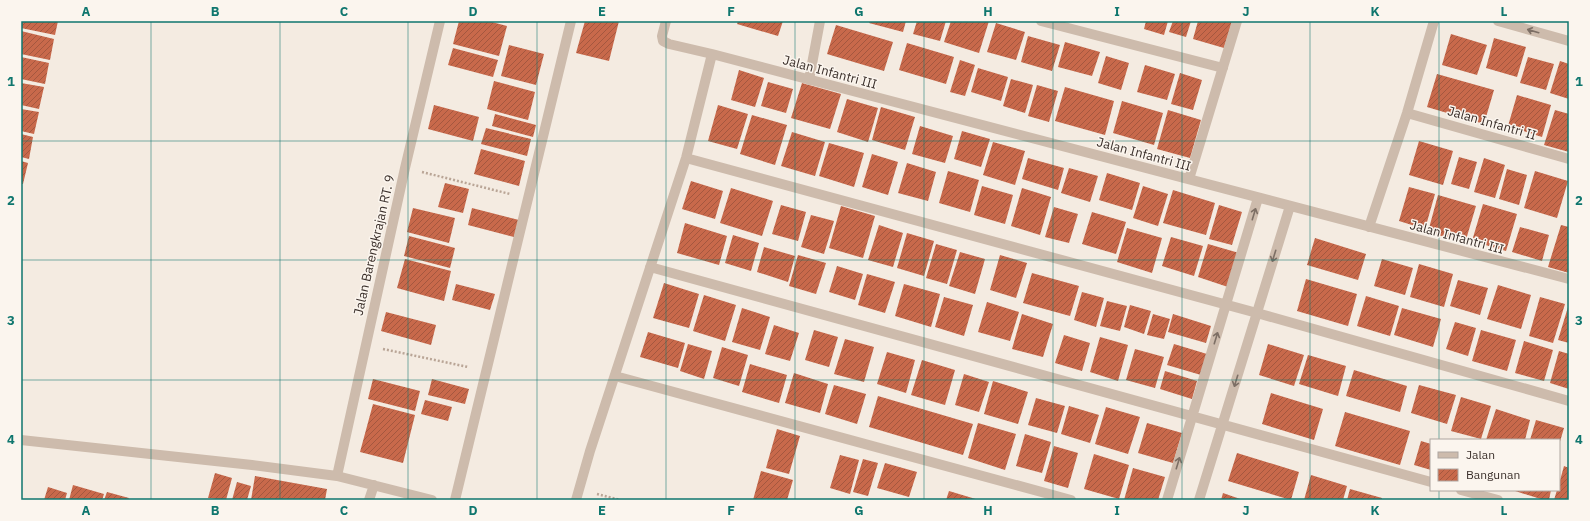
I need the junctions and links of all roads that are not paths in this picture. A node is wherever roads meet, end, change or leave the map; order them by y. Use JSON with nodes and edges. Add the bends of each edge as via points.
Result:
{"nodes":[{"id":1,"x":440,"y":21,"type":"edge"},
{"id":2,"x":571,"y":21,"type":"edge"},
{"id":3,"x":666,"y":21,"type":"edge"},
{"id":4,"x":820,"y":21,"type":"edge"},
{"id":5,"x":1041,"y":21,"type":"edge"},
{"id":6,"x":1237,"y":21,"type":"edge"},
{"id":7,"x":1434,"y":21,"type":"edge"},
{"id":8,"x":1498,"y":21,"type":"edge"},
{"id":9,"x":1569,"y":41,"type":"edge"},
{"id":10,"x":712,"y":54,"type":"junction"},
{"id":11,"x":1223,"y":68,"type":"junction"},
{"id":12,"x":809,"y":80,"type":"junction"},
{"id":13,"x":1407,"y":113,"type":"junction"},
{"id":14,"x":686,"y":158,"type":"junction"},
{"id":15,"x":1569,"y":159,"type":"edge"},
{"id":16,"x":1189,"y":180,"type":"junction"},
{"id":17,"x":1258,"y":198,"type":"junction"},
{"id":18,"x":1290,"y":206,"type":"junction"},
{"id":19,"x":1368,"y":227,"type":"junction"},
{"id":20,"x":650,"y":267,"type":"junction"},
{"id":21,"x":1569,"y":279,"type":"edge"},
{"id":22,"x":1226,"y":305,"type":"junction"},
{"id":23,"x":1257,"y":313,"type":"junction"},
{"id":24,"x":616,"y":376,"type":"junction"},
{"id":25,"x":1569,"y":401,"type":"edge"},
{"id":26,"x":1192,"y":416,"type":"junction"},
{"id":27,"x":1223,"y":424,"type":"junction"},
{"id":28,"x":21,"y":440,"type":"edge"},
{"id":29,"x":337,"y":476,"type":"junction"},
{"id":30,"x":1430,"y":482,"type":"edge"},
{"id":31,"x":374,"y":485,"type":"junction"},
{"id":32,"x":1465,"y":491,"type":"edge"},
{"id":33,"x":369,"y":500,"type":"edge"},
{"id":34,"x":432,"y":500,"type":"edge"},
{"id":35,"x":455,"y":500,"type":"edge"},
{"id":36,"x":576,"y":500,"type":"edge"},
{"id":37,"x":1071,"y":500,"type":"edge"},
{"id":38,"x":1167,"y":500,"type":"edge"},
{"id":39,"x":1199,"y":500,"type":"edge"},
{"id":40,"x":1498,"y":500,"type":"edge"}],
"edges":[{"from":1,"to":29,"type":"street","name":"Jalan Barengkrajan RT. 9"},
{"from":2,"to":35,"type":"street"},
{"from":3,"to":10,"type":"street","name":"Jalan Infantri III","via":[[663,41]]},
{"from":4,"to":12,"type":"street"},
{"from":5,"to":11,"type":"street"},
{"from":6,"to":11,"type":"street"},
{"from":7,"to":13,"type":"street"},
{"from":9,"to":8,"type":"street","one_way":true},
{"from":10,"to":12,"type":"street","name":"Jalan Infantri III"},
{"from":10,"to":14,"type":"street"},
{"from":11,"to":16,"type":"street"},
{"from":12,"to":16,"type":"street","name":"Jalan Infantri III"},
{"from":13,"to":15,"type":"street","name":"Jalan Infantri II"},
{"from":13,"to":19,"type":"street"},
{"from":14,"to":20,"type":"street"},
{"from":14,"to":22,"type":"street"},
{"from":16,"to":17,"type":"street","name":"Jalan Infantri III"},
{"from":17,"to":18,"type":"street","name":"Jalan Infantri III"},
{"from":22,"to":17,"type":"street","one_way":true},
{"from":18,"to":19,"type":"street","name":"Jalan Infantri III"},
{"from":18,"to":23,"type":"street","one_way":true},
{"from":19,"to":21,"type":"street","name":"Jalan Infantri III"},
{"from":20,"to":24,"type":"street"},
{"from":20,"to":26,"type":"street"},
{"from":22,"to":23,"type":"street"},
{"from":26,"to":22,"type":"street","one_way":true},
{"from":23,"to":25,"type":"street"},
{"from":23,"to":27,"type":"street","one_way":true},
{"from":24,"to":36,"type":"street"},
{"from":24,"to":37,"type":"street"},
{"from":26,"to":27,"type":"street"},
{"from":38,"to":26,"type":"street","one_way":true},
{"from":27,"to":30,"type":"street"},
{"from":27,"to":39,"type":"street"},
{"from":28,"to":29,"type":"street"},
{"from":29,"to":31,"type":"street"},
{"from":31,"to":33,"type":"street"},
{"from":31,"to":34,"type":"street"},
{"from":32,"to":40,"type":"street"}]}
